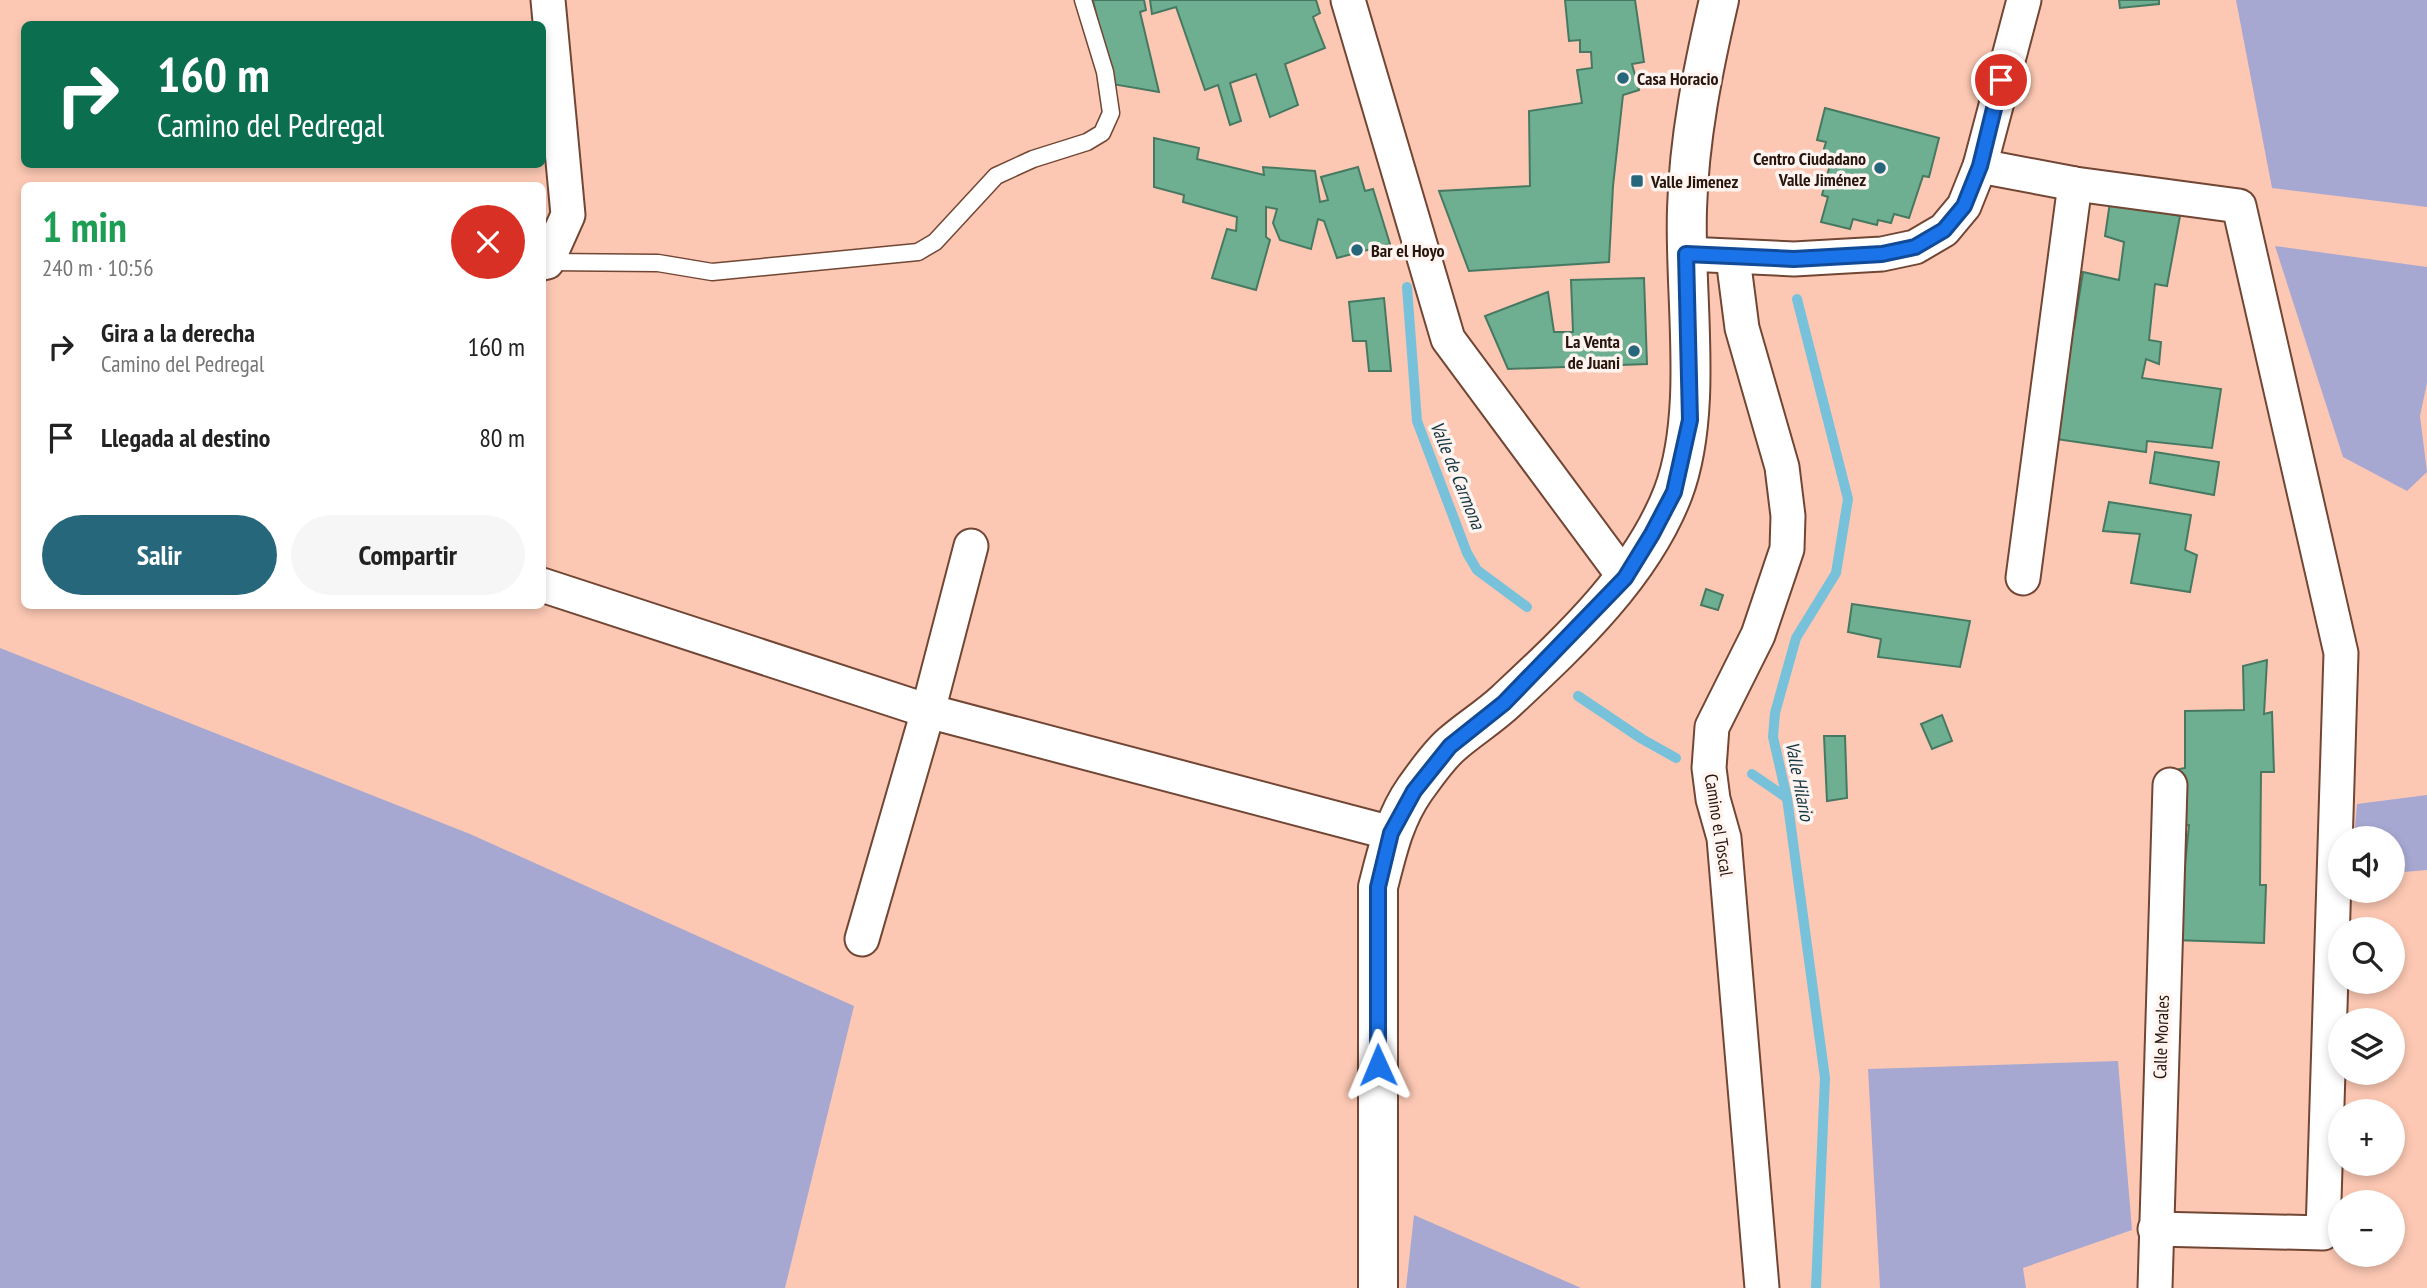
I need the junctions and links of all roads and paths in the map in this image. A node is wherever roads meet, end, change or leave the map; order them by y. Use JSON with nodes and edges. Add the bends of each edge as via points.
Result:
{"nodes":[{"id":1,"x":548,"y":0,"type":"edge"},
{"id":2,"x":1083,"y":0,"type":"edge"},
{"id":3,"x":1348,"y":0,"type":"edge"},
{"id":4,"x":1719,"y":0,"type":"edge"},
{"id":5,"x":2024,"y":0,"type":"edge"},
{"id":6,"x":1980,"y":166,"type":"junction"},
{"id":7,"x":2075,"y":184,"type":"junction"},
{"id":8,"x":1686,"y":254,"type":"junction"},
{"id":9,"x":1733,"y":258,"type":"junction"},
{"id":10,"x":546,"y":261,"type":"edge"},
{"id":11,"x":546,"y":263,"type":"edge"},
{"id":12,"x":971,"y":545,"type":"dead end"},
{"id":13,"x":1625,"y":578,"type":"junction"},
{"id":14,"x":2023,"y":578,"type":"dead end"},
{"id":15,"x":546,"y":586,"type":"edge"},
{"id":16,"x":928,"y":711,"type":"junction"},
{"id":17,"x":2170,"y":785,"type":"dead end"},
{"id":18,"x":1391,"y":833,"type":"junction"},
{"id":19,"x":862,"y":939,"type":"dead end"},
{"id":20,"x":2155,"y":1229,"type":"junction"},
{"id":21,"x":1378,"y":1288,"type":"edge"},
{"id":22,"x":1762,"y":1288,"type":"edge"},
{"id":23,"x":2155,"y":1288,"type":"edge"}],
"edges":[{"from":1,"to":10,"type":"street","via":[[568,215]]},
{"from":2,"to":11,"type":"lane","via":[[1105,72],[1111,113],[1102,133],[996,176],[935,242],[918,252],[712,272],[658,263]]},
{"from":3,"to":13,"type":"street","via":[[1448,340]]},
{"from":4,"to":8,"type":"main road","via":[[1694,119]]},
{"from":5,"to":6,"type":"street"},
{"from":6,"to":7,"type":"street"},
{"from":6,"to":9,"type":"street","via":[[1964,206],[1944,230],[1915,247],[1882,254]]},
{"from":7,"to":14,"type":"street"},
{"from":7,"to":20,"type":"street","via":[[2239,206],[2341,653],[2323,1233]]},
{"from":8,"to":9,"type":"street"},
{"from":8,"to":13,"type":"main road","via":[[1690,420],[1674,492]]},
{"from":9,"to":22,"type":"street","name":"Camino el Toscal","via":[[1742,328],[1782,467],[1788,516],[1787,549],[1758,635],[1712,727],[1709,768],[1724,838]]},
{"from":12,"to":16,"type":"street"},
{"from":13,"to":18,"type":"main road","via":[[1504,703],[1450,746],[1414,791]]},
{"from":15,"to":16,"type":"street"},
{"from":16,"to":18,"type":"street"},
{"from":16,"to":19,"type":"street"},
{"from":17,"to":20,"type":"street","name":"Calle Morales"},
{"from":18,"to":21,"type":"main road","via":[[1378,887]]},
{"from":20,"to":23,"type":"street","name":"Calle Morales"}]}
